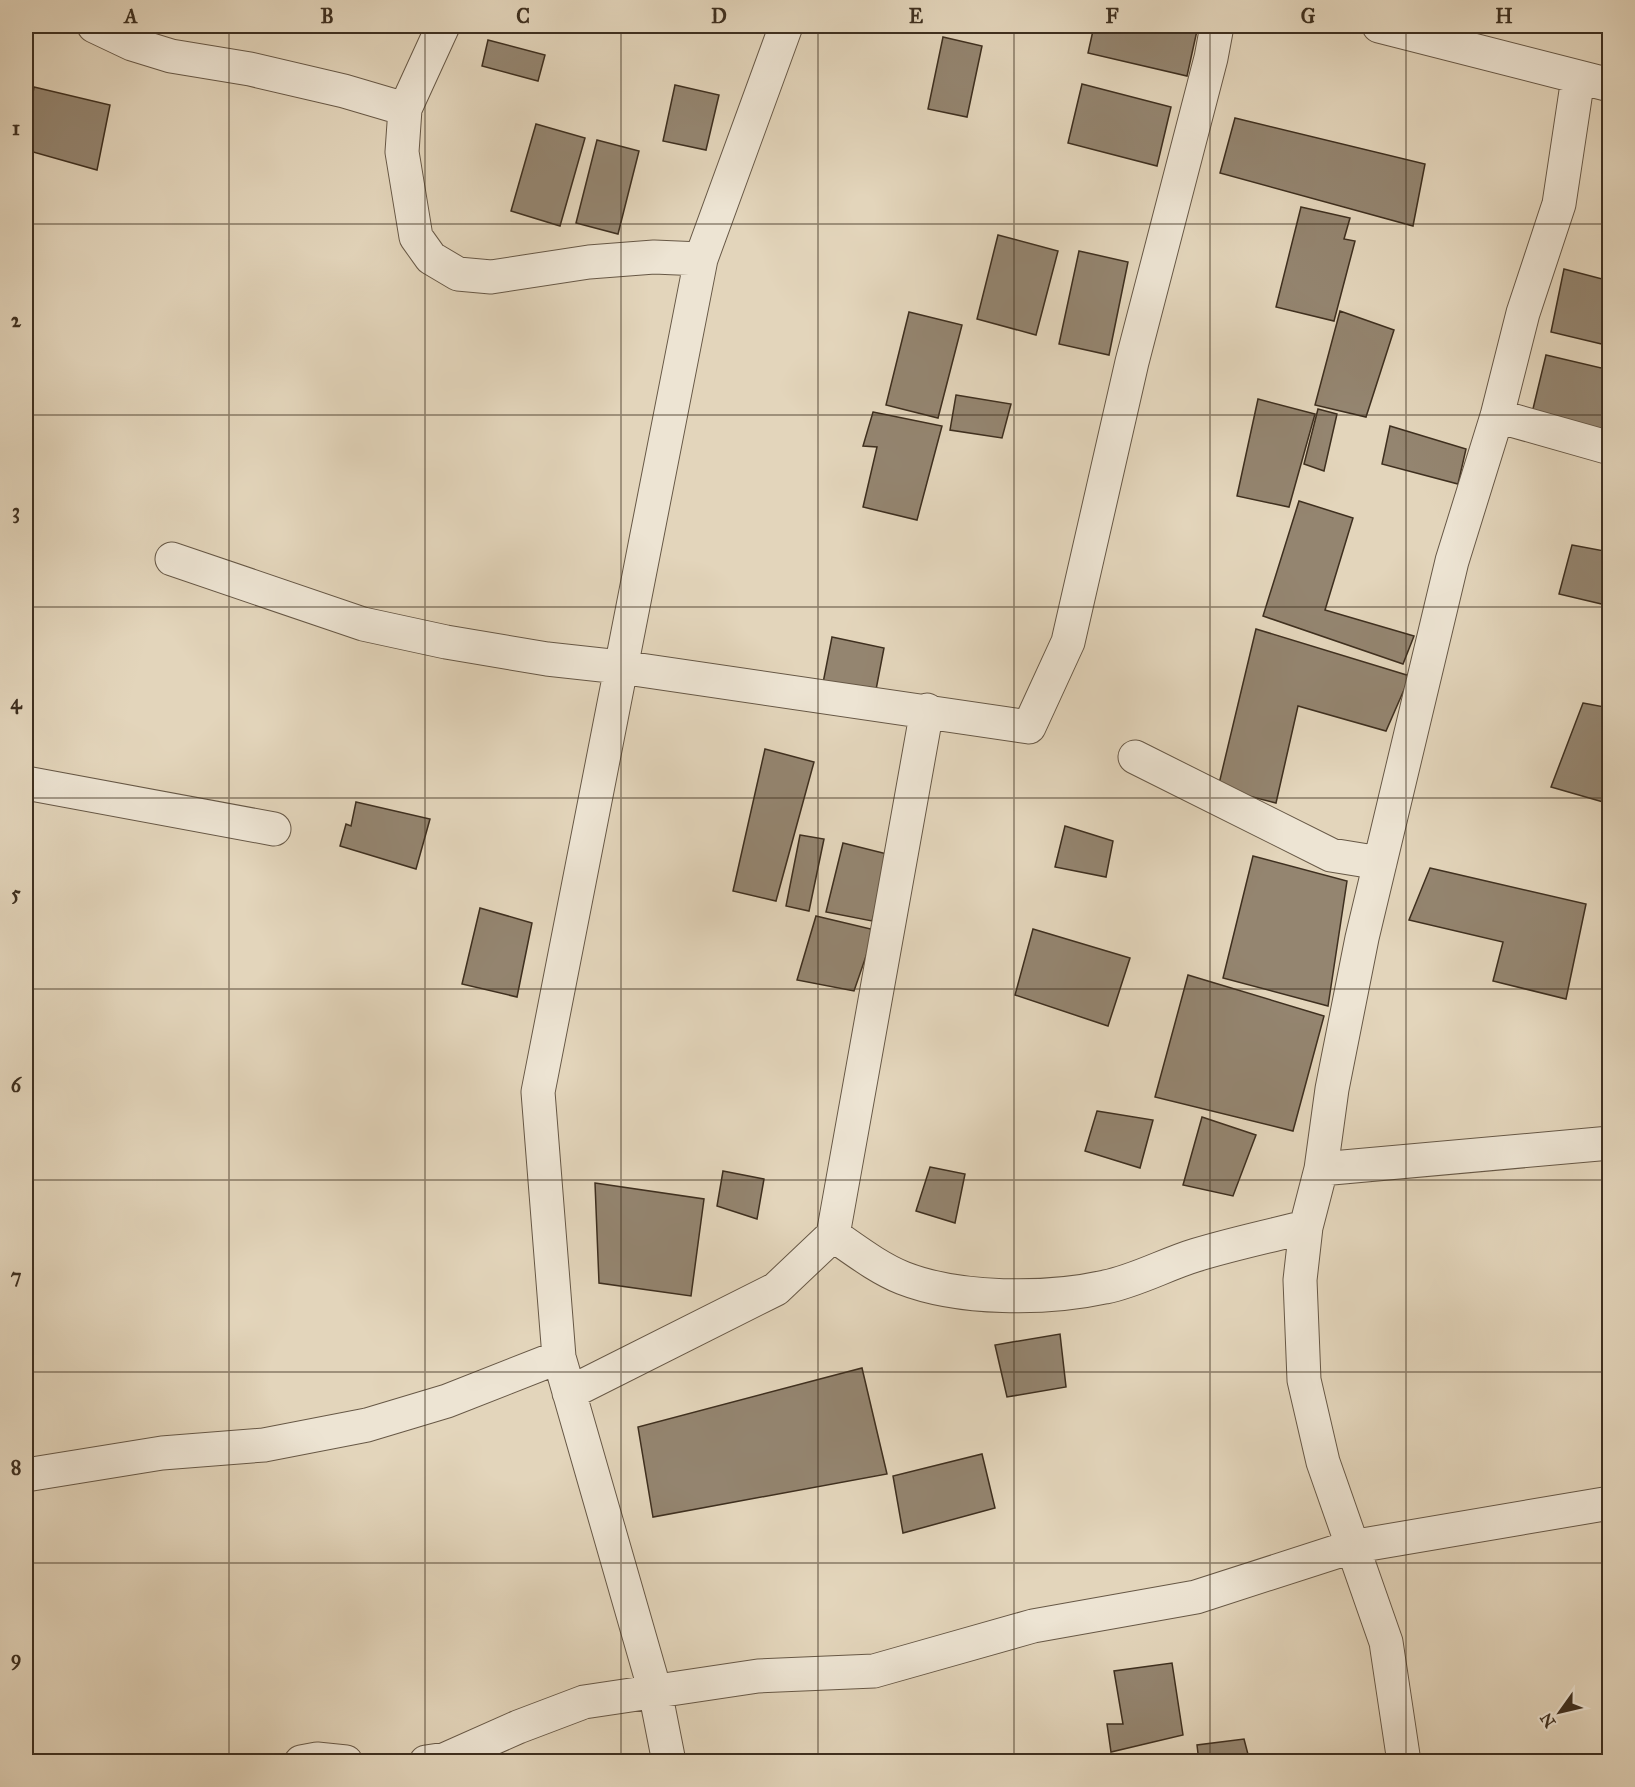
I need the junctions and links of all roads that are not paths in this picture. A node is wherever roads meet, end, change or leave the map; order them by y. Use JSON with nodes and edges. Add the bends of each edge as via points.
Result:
{"nodes":[{"id":1,"x":94,"y":26,"type":"edge"},
{"id":2,"x":443,"y":26,"type":"edge"},
{"id":3,"x":786,"y":26,"type":"edge"},
{"id":4,"x":1217,"y":26,"type":"edge"},
{"id":5,"x":1379,"y":26,"type":"edge"},
{"id":6,"x":1578,"y":78,"type":"junction"},
{"id":7,"x":1610,"y":85,"type":"edge"},
{"id":8,"x":405,"y":110,"type":"junction"},
{"id":9,"x":701,"y":259,"type":"junction"},
{"id":10,"x":1497,"y":416,"type":"junction"},
{"id":11,"x":1610,"y":448,"type":"edge"},
{"id":12,"x":172,"y":559,"type":"dead end"},
{"id":13,"x":620,"y":667,"type":"junction"},
{"id":14,"x":927,"y":710,"type":"junction"},
{"id":15,"x":1135,"y":757,"type":"dead end"},
{"id":16,"x":26,"y":783,"type":"edge"},
{"id":17,"x":274,"y":829,"type":"dead end"},
{"id":18,"x":1380,"y":863,"type":"junction"},
{"id":19,"x":1610,"y":1143,"type":"edge"},
{"id":20,"x":1321,"y":1169,"type":"junction"},
{"id":21,"x":1306,"y":1227,"type":"junction"},
{"id":22,"x":833,"y":1235,"type":"junction"},
{"id":23,"x":559,"y":1357,"type":"junction"},
{"id":24,"x":569,"y":1393,"type":"junction"},
{"id":25,"x":26,"y":1475,"type":"edge"},
{"id":26,"x":1610,"y":1503,"type":"edge"},
{"id":27,"x":1351,"y":1546,"type":"junction"},
{"id":28,"x":655,"y":1691,"type":"junction"},
{"id":29,"x":301,"y":1761,"type":"edge"},
{"id":30,"x":346,"y":1761,"type":"edge"},
{"id":31,"x":426,"y":1761,"type":"edge"},
{"id":32,"x":669,"y":1761,"type":"edge"},
{"id":33,"x":1404,"y":1761,"type":"edge"}],
"edges":[{"from":1,"to":8,"type":"street","via":[[171,56],[250,69]]},
{"from":2,"to":8,"type":"street"},
{"from":3,"to":9,"type":"street"},
{"from":4,"to":14,"type":"street","via":[[1132,362],[1068,642],[1029,727]]},
{"from":5,"to":6,"type":"street","via":[[1484,50]]},
{"from":6,"to":7,"type":"street"},
{"from":6,"to":10,"type":"street","via":[[1559,204],[1523,313]]},
{"from":8,"to":9,"type":"street","via":[[402,152],[416,237],[431,258],[458,274],[491,277],[590,262],[654,257]]},
{"from":9,"to":13,"type":"street"},
{"from":10,"to":11,"type":"street"},
{"from":10,"to":18,"type":"street","via":[[1452,561]]},
{"from":12,"to":13,"type":"street","via":[[363,624],[547,659]]},
{"from":13,"to":14,"type":"street"},
{"from":13,"to":23,"type":"street","via":[[538,1092]]},
{"from":14,"to":22,"type":"street"},
{"from":15,"to":18,"type":"street","via":[[1331,855]]},
{"from":16,"to":17,"type":"street"},
{"from":18,"to":20,"type":"street","via":[[1332,1089]]},
{"from":19,"to":20,"type":"street"},
{"from":20,"to":21,"type":"street"},
{"from":21,"to":22,"type":"street","via":[[1196,1255],[1107,1287],[1016,1295],[932,1288],[901,1277]]},
{"from":21,"to":27,"type":"street","via":[[1300,1280],[1304,1380],[1323,1462]]},
{"from":22,"to":24,"type":"street","via":[[776,1289]]},
{"from":23,"to":24,"type":"street"},
{"from":23,"to":25,"type":"street","via":[[447,1401],[367,1425],[264,1445],[162,1453]]},
{"from":24,"to":28,"type":"street"},
{"from":26,"to":27,"type":"street"},
{"from":27,"to":28,"type":"street","via":[[1196,1597],[1033,1626],[874,1671],[758,1676]]},
{"from":27,"to":33,"type":"street","via":[[1386,1642]]},
{"from":28,"to":31,"type":"street","via":[[584,1702],[446,1759]]},
{"from":28,"to":32,"type":"street"},
{"from":29,"to":30,"type":"street"}]}
